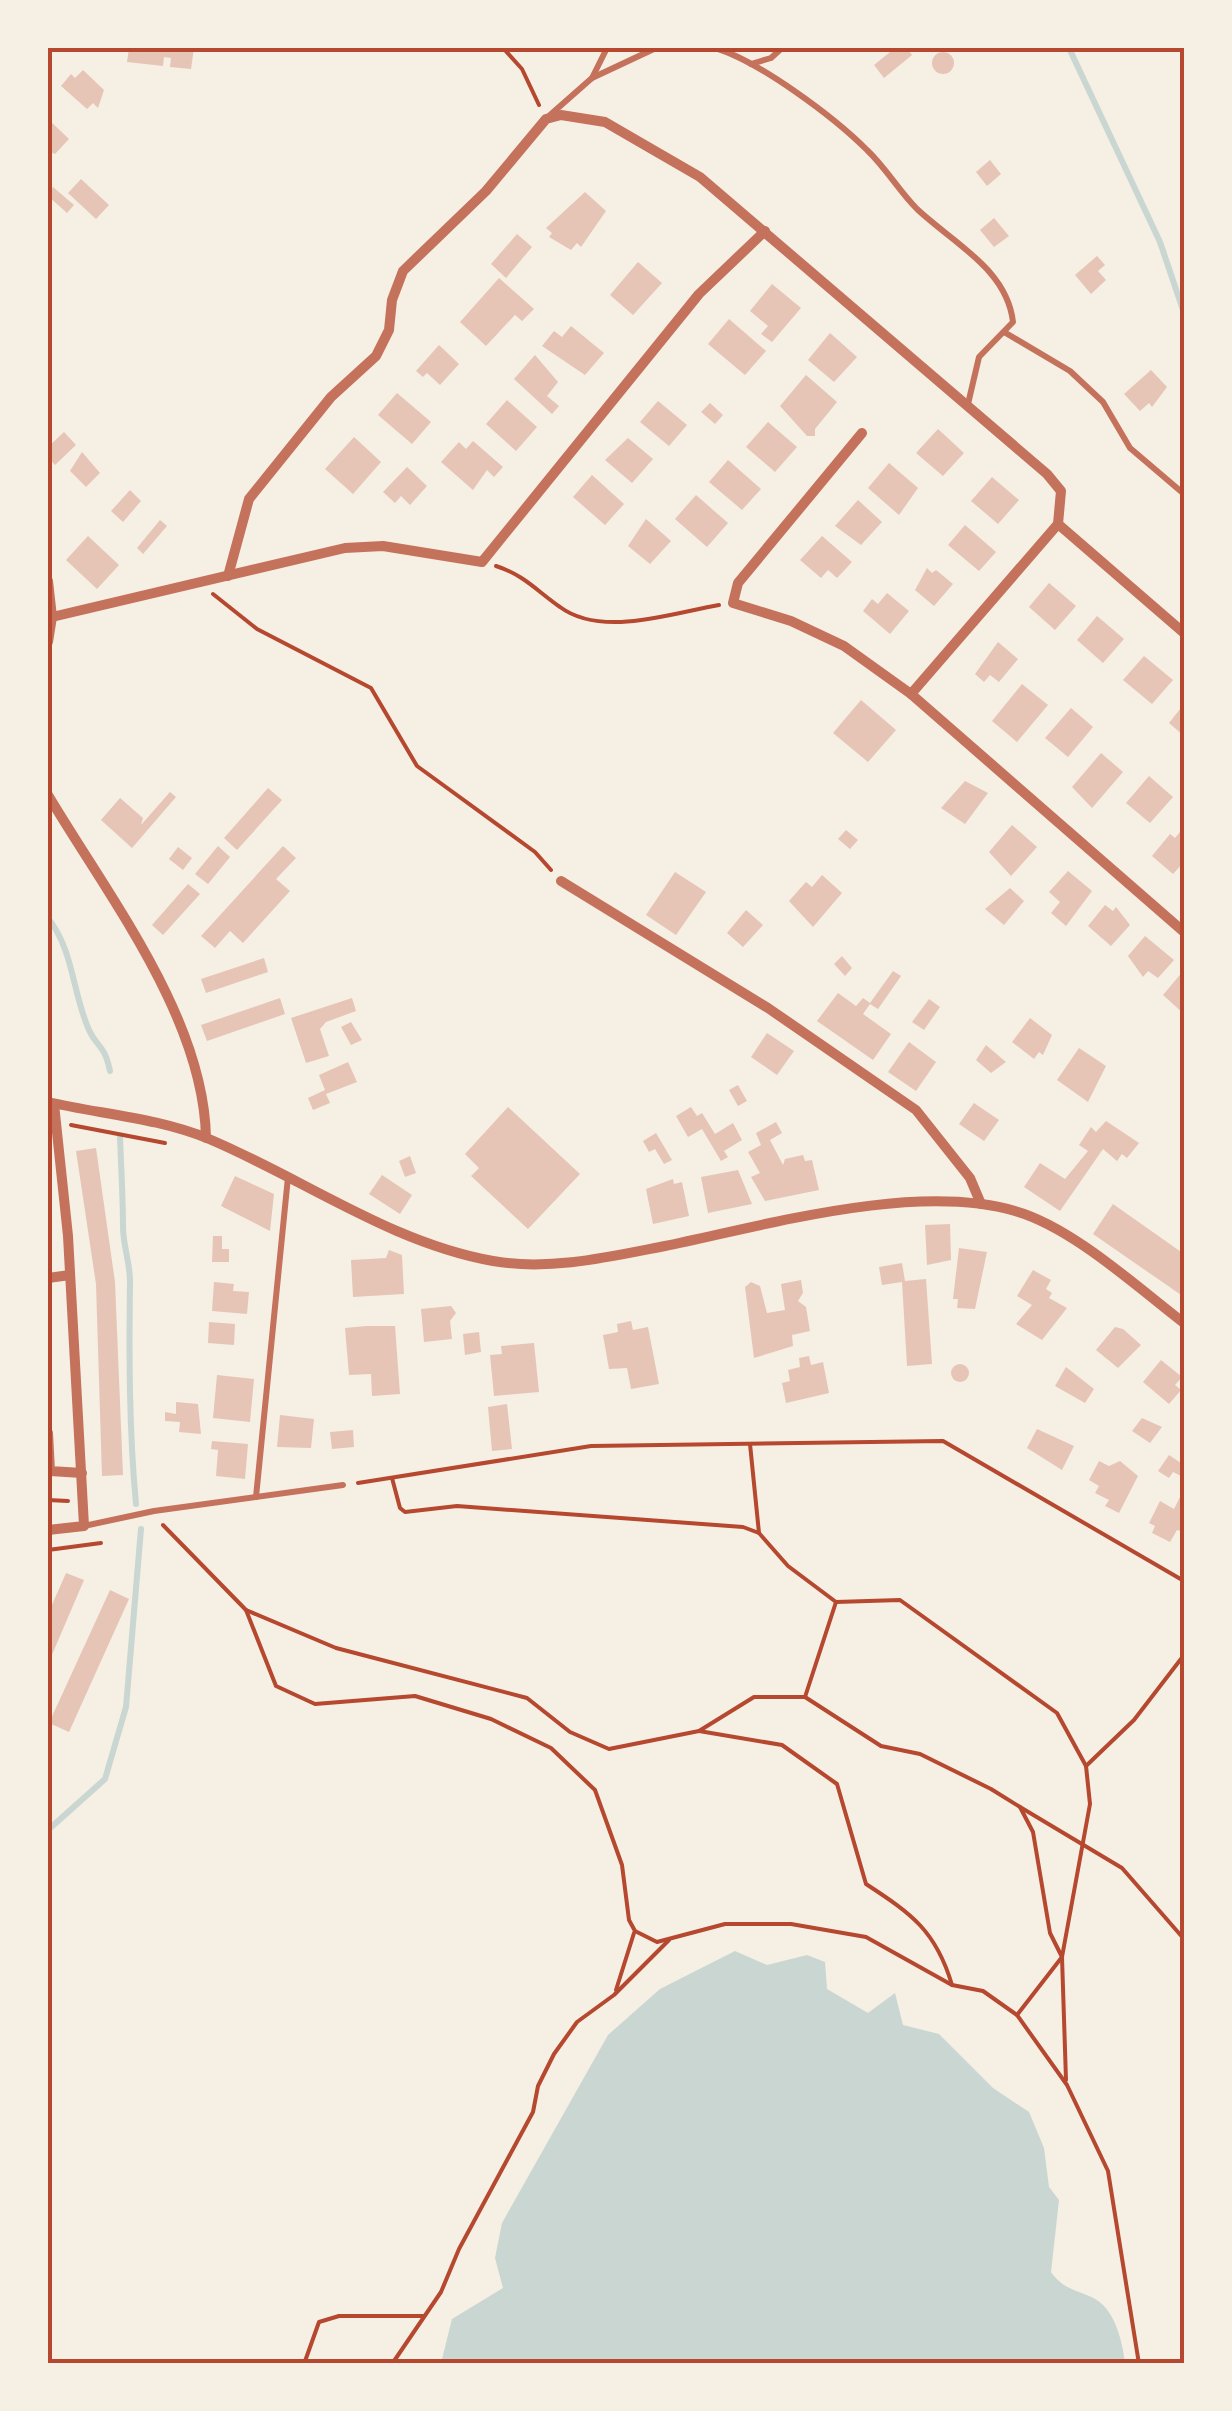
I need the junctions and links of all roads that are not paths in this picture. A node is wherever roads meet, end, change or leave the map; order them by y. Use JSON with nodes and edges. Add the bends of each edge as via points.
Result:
{"nodes":[{"id":1,"x":607,"y":48,"type":"edge"},
{"id":2,"x":656,"y":48,"type":"edge"},
{"id":3,"x":715,"y":48,"type":"edge"},
{"id":4,"x":782,"y":48,"type":"edge"},
{"id":5,"x":750,"y":64,"type":"junction"},
{"id":6,"x":592,"y":78,"type":"junction"},
{"id":7,"x":546,"y":119,"type":"junction"},
{"id":8,"x":765,"y":231,"type":"junction"},
{"id":9,"x":1004,"y":332,"type":"junction"},
{"id":10,"x":968,"y":404,"type":"junction"},
{"id":11,"x":862,"y":433,"type":"dead end"},
{"id":12,"x":1184,"y":494,"type":"edge"},
{"id":13,"x":1058,"y":524,"type":"junction"},
{"id":14,"x":228,"y":576,"type":"junction"},
{"id":15,"x":48,"y":582,"type":"edge"},
{"id":16,"x":52,"y":618,"type":"junction"},
{"id":17,"x":1184,"y":633,"type":"edge"},
{"id":18,"x":48,"y":642,"type":"edge"},
{"id":19,"x":910,"y":694,"type":"junction"},
{"id":20,"x":48,"y":795,"type":"edge"},
{"id":21,"x":561,"y":881,"type":"road end"},
{"id":22,"x":1184,"y":932,"type":"edge"},
{"id":23,"x":50,"y":1103,"type":"edge"},
{"id":24,"x":206,"y":1138,"type":"junction"},
{"id":25,"x":288,"y":1177,"type":"junction"},
{"id":26,"x":982,"y":1204,"type":"junction"},
{"id":27,"x":70,"y":1274,"type":"junction"},
{"id":28,"x":48,"y":1278,"type":"edge"},
{"id":29,"x":1184,"y":1323,"type":"edge"},
{"id":30,"x":48,"y":1433,"type":"edge"},
{"id":31,"x":82,"y":1473,"type":"junction"},
{"id":32,"x":343,"y":1486,"type":"road end"},
{"id":33,"x":256,"y":1497,"type":"junction"},
{"id":34,"x":84,"y":1526,"type":"junction"},
{"id":35,"x":48,"y":1530,"type":"edge"}],
"edges":[{"from":1,"to":6,"type":"lane"},
{"from":2,"to":6,"type":"lane"},
{"from":3,"to":5,"type":"lane"},
{"from":4,"to":5,"type":"lane"},
{"from":5,"to":9,"type":"lane","via":[[867,149],[915,206],[995,276],[1010,300],[1013,322]]},
{"from":6,"to":7,"type":"lane"},
{"from":7,"to":8,"type":"street","via":[[605,122],[700,177]]},
{"from":7,"to":14,"type":"street","via":[[486,191],[403,270],[376,356],[331,396],[249,500]]},
{"from":8,"to":10,"type":"street"},
{"from":8,"to":14,"type":"street","via":[[699,294],[482,562],[384,546],[346,548]]},
{"from":9,"to":10,"type":"lane","via":[[979,357]]},
{"from":9,"to":12,"type":"lane","via":[[1070,371],[1103,402],[1130,448]]},
{"from":10,"to":13,"type":"street","via":[[1061,492]]},
{"from":11,"to":19,"type":"street","via":[[738,583],[733,602],[844,646]]},
{"from":13,"to":17,"type":"street"},
{"from":13,"to":19,"type":"street"},
{"from":14,"to":16,"type":"street"},
{"from":15,"to":16,"type":"street"},
{"from":16,"to":18,"type":"street"},
{"from":19,"to":22,"type":"street"},
{"from":20,"to":24,"type":"street","via":[[169,998],[205,1101]]},
{"from":21,"to":26,"type":"street","via":[[768,1008],[916,1110],[970,1178]]},
{"from":23,"to":24,"type":"street"},
{"from":23,"to":27,"type":"street"},
{"from":24,"to":25,"type":"street"},
{"from":25,"to":26,"type":"street","via":[[424,1242],[513,1264],[574,1262],[813,1216],[924,1202]]},
{"from":25,"to":33,"type":"lane"},
{"from":26,"to":29,"type":"street","via":[[1052,1226]]},
{"from":27,"to":28,"type":"street"},
{"from":27,"to":31,"type":"street"},
{"from":30,"to":31,"type":"street","via":[[50,1471]]},
{"from":31,"to":34,"type":"street"},
{"from":32,"to":33,"type":"lane"},
{"from":33,"to":34,"type":"lane"},
{"from":34,"to":35,"type":"street"}]}
